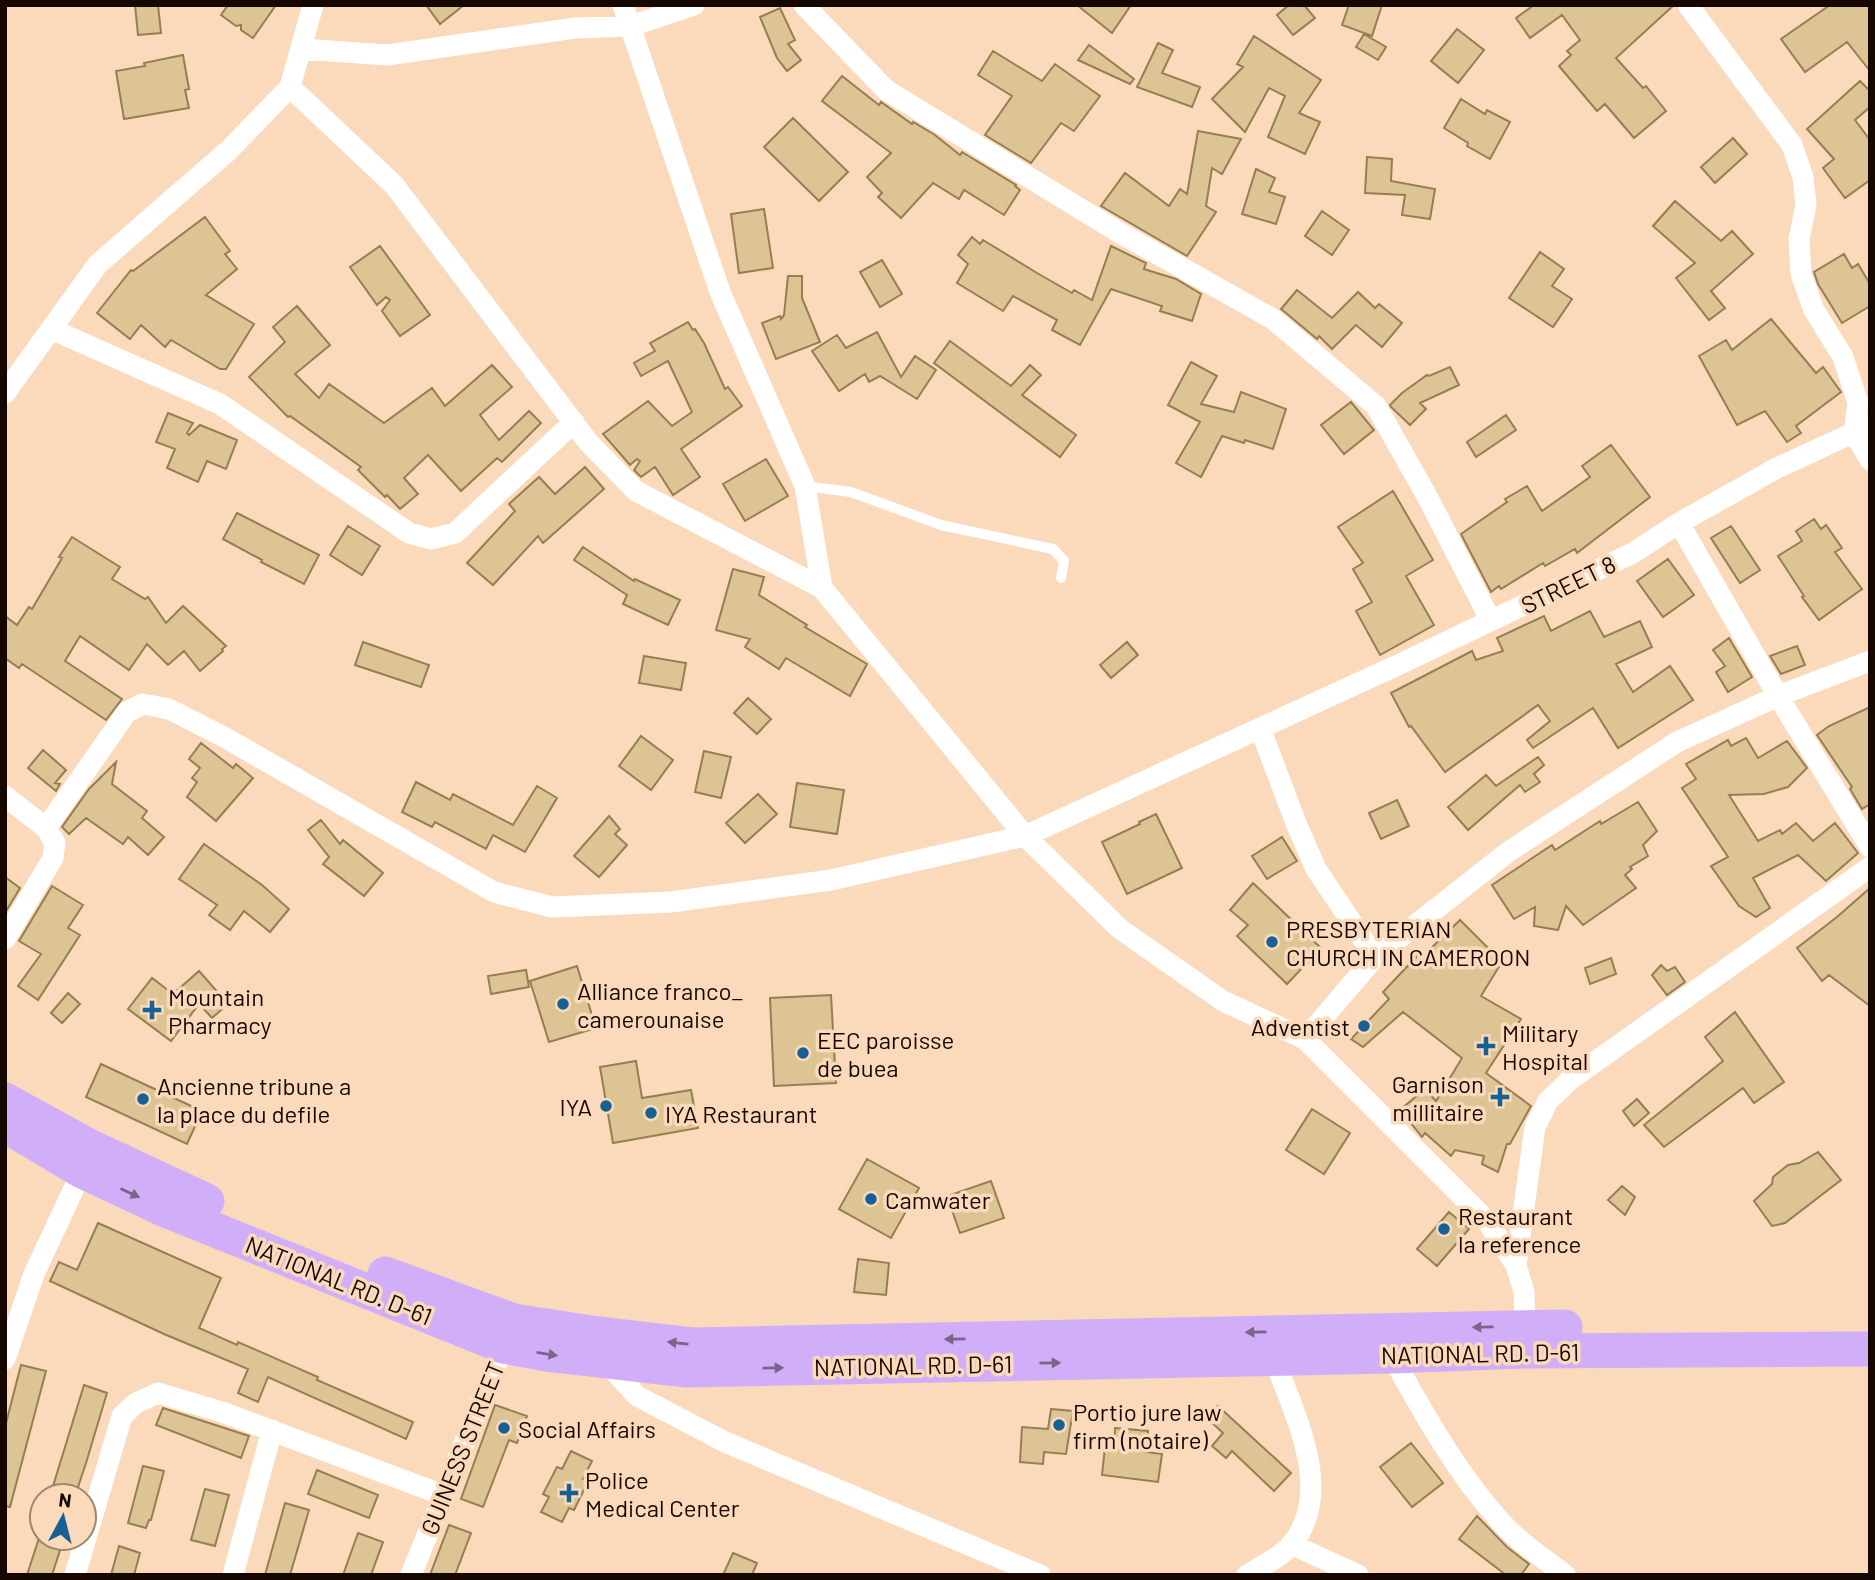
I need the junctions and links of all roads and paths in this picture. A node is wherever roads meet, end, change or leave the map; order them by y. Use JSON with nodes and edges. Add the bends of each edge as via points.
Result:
{"nodes":[{"id":1,"x":313,"y":5,"type":"edge"},
{"id":2,"x":623,"y":5,"type":"edge"},
{"id":3,"x":694,"y":5,"type":"edge"},
{"id":4,"x":804,"y":5,"type":"edge"},
{"id":5,"x":1688,"y":5,"type":"edge"},
{"id":6,"x":631,"y":26,"type":"junction"},
{"id":7,"x":302,"y":49,"type":"junction"},
{"id":8,"x":290,"y":87,"type":"junction"},
{"id":9,"x":51,"y":329,"type":"junction"},
{"id":10,"x":5,"y":393,"type":"edge"},
{"id":11,"x":574,"y":422,"type":"junction"},
{"id":12,"x":1862,"y":429,"type":"edge"},
{"id":13,"x":1870,"y":460,"type":"edge"},
{"id":14,"x":804,"y":486,"type":"junction"},
{"id":15,"x":1679,"y":523,"type":"junction"},
{"id":16,"x":1061,"y":578,"type":"dead end"},
{"id":17,"x":822,"y":588,"type":"junction"},
{"id":18,"x":1491,"y":621,"type":"junction"},
{"id":19,"x":1870,"y":661,"type":"edge"},
{"id":20,"x":1778,"y":696,"type":"junction"},
{"id":21,"x":1260,"y":728,"type":"junction"},
{"id":22,"x":5,"y":796,"type":"edge"},
{"id":23,"x":46,"y":828,"type":"junction"},
{"id":24,"x":1025,"y":836,"type":"junction"},
{"id":25,"x":1870,"y":847,"type":"edge"},
{"id":26,"x":1870,"y":867,"type":"edge"},
{"id":27,"x":5,"y":939,"type":"edge"},
{"id":28,"x":1375,"y":957,"type":"junction"},
{"id":29,"x":1305,"y":1040,"type":"junction"},
{"id":30,"x":5,"y":1100,"type":"edge"},
{"id":31,"x":5,"y":1125,"type":"edge"},
{"id":32,"x":82,"y":1171,"type":"junction"},
{"id":33,"x":1516,"y":1265,"type":"junction"},
{"id":34,"x":1870,"y":1328,"type":"edge"},
{"id":35,"x":508,"y":1334,"type":"junction"},
{"id":36,"x":1525,"y":1339,"type":"junction"},
{"id":37,"x":1870,"y":1349,"type":"edge"},
{"id":38,"x":1392,"y":1356,"type":"junction"},
{"id":39,"x":1275,"y":1358,"type":"junction"},
{"id":40,"x":5,"y":1359,"type":"edge"},
{"id":41,"x":605,"y":1362,"type":"junction"},
{"id":42,"x":272,"y":1430,"type":"junction"},
{"id":43,"x":443,"y":1495,"type":"junction"},
{"id":44,"x":1291,"y":1544,"type":"junction"},
{"id":45,"x":75,"y":1575,"type":"edge"},
{"id":46,"x":233,"y":1575,"type":"edge"},
{"id":47,"x":411,"y":1575,"type":"edge"},
{"id":48,"x":1040,"y":1575,"type":"edge"},
{"id":49,"x":1247,"y":1575,"type":"edge"},
{"id":50,"x":1358,"y":1575,"type":"edge"},
{"id":51,"x":1565,"y":1575,"type":"edge"}],
"edges":[{"from":1,"to":7,"type":"street"},
{"from":2,"to":6,"type":"street"},
{"from":3,"to":6,"type":"street"},
{"from":4,"to":18,"type":"street","via":[[886,90],[1120,233],[1273,319],[1376,406]]},
{"from":5,"to":12,"type":"street","via":[[1792,145],[1803,177],[1805,205],[1799,239],[1801,274],[1814,310],[1843,357]]},
{"from":6,"to":7,"type":"street","via":[[575,28],[387,55]]},
{"from":6,"to":14,"type":"street","via":[[720,292]]},
{"from":7,"to":8,"type":"street"},
{"from":8,"to":9,"type":"street","via":[[229,150],[98,264]]},
{"from":8,"to":11,"type":"street","via":[[394,185]]},
{"from":9,"to":10,"type":"street"},
{"from":9,"to":11,"type":"street","via":[[220,404],[409,533],[430,539],[455,533]]},
{"from":11,"to":17,"type":"street","via":[[636,491]]},
{"from":12,"to":13,"type":"street"},
{"from":12,"to":15,"type":"street","name":"STREET 8","via":[[1775,469]]},
{"from":14,"to":16,"type":"lane","via":[[851,492],[941,525],[1054,549],[1064,561]]},
{"from":14,"to":17,"type":"street"},
{"from":15,"to":18,"type":"street","name":"STREET 8","via":[[1633,553]]},
{"from":15,"to":20,"type":"street"},
{"from":17,"to":24,"type":"street"},
{"from":18,"to":21,"type":"street","name":"STREET 8"},
{"from":19,"to":20,"type":"street"},
{"from":20,"to":25,"type":"street"},
{"from":20,"to":28,"type":"street","via":[[1666,750],[1508,852]]},
{"from":21,"to":24,"type":"street","name":"STREET 8"},
{"from":21,"to":28,"type":"street","via":[[1316,869]]},
{"from":22,"to":23,"type":"street"},
{"from":23,"to":24,"type":"street","name":"STREET 8","via":[[127,712],[144,704],[169,709],[224,737],[494,891],[552,907],[671,902],[831,880]]},
{"from":23,"to":27,"type":"street","via":[[55,843],[53,858]]},
{"from":24,"to":29,"type":"street","via":[[1121,929],[1223,1001]]},
{"from":26,"to":33,"type":"street","via":[[1571,1079],[1549,1101],[1535,1127]]},
{"from":28,"to":29,"type":"street"},
{"from":29,"to":33,"type":"street","via":[[1487,1221]]},
{"from":30,"to":35,"type":"highway","name":"NATIONAL RD. D-61","via":[[177,1189]]},
{"from":31,"to":32,"type":"highway","name":"NATIONAL RD. D-61"},
{"from":32,"to":35,"type":"highway","name":"NATIONAL RD. D-61","one_way":true,"via":[[163,1209]]},
{"from":32,"to":40,"type":"street","via":[[34,1274]]},
{"from":33,"to":36,"type":"street","via":[[1524,1292]]},
{"from":34,"to":36,"type":"highway","name":"NATIONAL RD. D-61"},
{"from":36,"to":35,"type":"highway","name":"NATIONAL RD. D-61","one_way":true,"via":[[692,1345],[542,1327]]},
{"from":35,"to":41,"type":"highway","name":"NATIONAL RD. D-61","one_way":true},
{"from":35,"to":43,"type":"street","name":"GUINESS STREET"},
{"from":36,"to":37,"type":"highway","name":"NATIONAL RD. D-61"},
{"from":36,"to":38,"type":"highway","name":"NATIONAL RD. D-61"},
{"from":38,"to":39,"type":"highway","name":"NATIONAL RD. D-61"},
{"from":38,"to":51,"type":"street","via":[[1457,1464],[1503,1525]]},
{"from":41,"to":39,"type":"highway","name":"NATIONAL RD. D-61","one_way":true,"via":[[687,1370]]},
{"from":39,"to":44,"type":"street","via":[[1313,1486],[1308,1515]]},
{"from":41,"to":48,"type":"street","via":[[637,1396],[724,1443]]},
{"from":42,"to":43,"type":"street"},
{"from":42,"to":45,"type":"street","via":[[158,1393],[136,1403],[122,1416]]},
{"from":42,"to":46,"type":"street"},
{"from":43,"to":47,"type":"street","name":"GUINESS STREET"},
{"from":44,"to":49,"type":"street"},
{"from":44,"to":50,"type":"street"}]}
